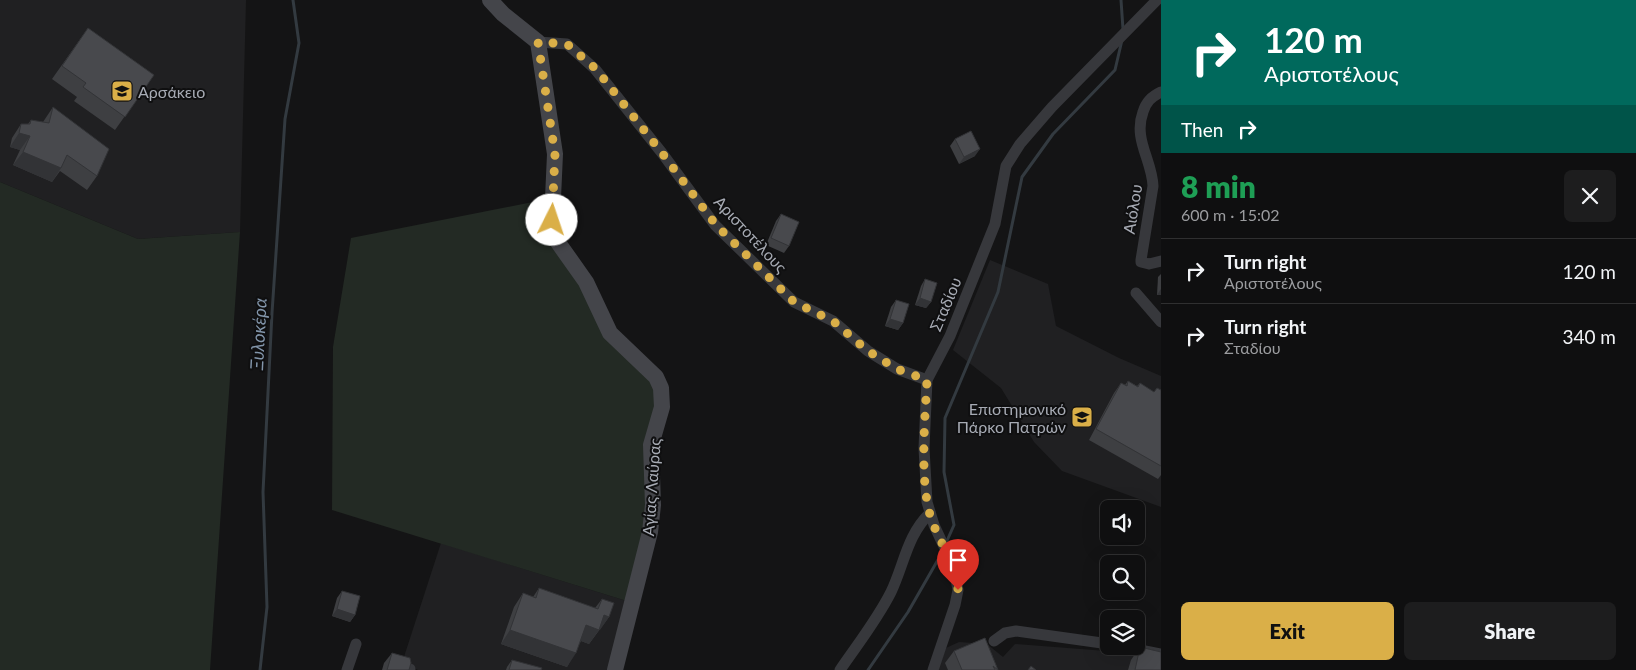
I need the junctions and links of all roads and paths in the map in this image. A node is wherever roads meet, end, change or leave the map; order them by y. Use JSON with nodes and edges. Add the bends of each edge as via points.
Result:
{"nodes":[{"id":1,"x":490,"y":0,"type":"edge"},
{"id":2,"x":1157,"y":0,"type":"edge"},
{"id":3,"x":538,"y":42,"type":"junction"},
{"id":4,"x":1161,"y":92,"type":"edge"},
{"id":5,"x":1161,"y":261,"type":"edge"},
{"id":6,"x":1136,"y":293,"type":"dead end"},
{"id":7,"x":1161,"y":322,"type":"edge"},
{"id":8,"x":927,"y":380,"type":"junction"},
{"id":9,"x":930,"y":513,"type":"junction"},
{"id":10,"x":994,"y":641,"type":"dead end"},
{"id":11,"x":1100,"y":643,"type":"edge"},
{"id":12,"x":356,"y":644,"type":"dead end"},
{"id":13,"x":1145,"y":651,"type":"edge"},
{"id":14,"x":1161,"y":654,"type":"edge"},
{"id":15,"x":347,"y":670,"type":"edge"},
{"id":16,"x":615,"y":670,"type":"edge"},
{"id":17,"x":840,"y":670,"type":"edge"},
{"id":18,"x":933,"y":670,"type":"edge"}],
"edges":[{"from":1,"to":3,"type":"street"},
{"from":2,"to":8,"type":"street","name":"Σταδίου","via":[[1052,107],[1006,166],[996,224],[950,336]]},
{"from":3,"to":8,"type":"street","name":"Αριστοτέλους","via":[[567,44],[596,69],[716,225],[794,302],[833,321],[868,351],[897,369]]},
{"from":3,"to":16,"type":"street","name":"Αγίας Λαύρας","via":[[555,154],[553,231],[586,282],[610,332],[656,377],[661,388],[662,408],[651,445],[653,505],[650,532]]},
{"from":4,"to":5,"type":"street","name":"Αιόλου","via":[[1147,102],[1139,127],[1153,178],[1141,260],[1149,264]]},
{"from":6,"to":7,"type":"street"},
{"from":8,"to":9,"type":"street","name":"Σταδίου","via":[[924,448]]},
{"from":9,"to":17,"type":"street","via":[[912,536],[900,574],[886,603]]},
{"from":9,"to":18,"type":"street","name":"Σταδίου","via":[[957,577],[958,590]]},
{"from":10,"to":11,"type":"street","via":[[1005,633],[1022,631]]},
{"from":12,"to":15,"type":"street"},
{"from":13,"to":14,"type":"street"}]}
